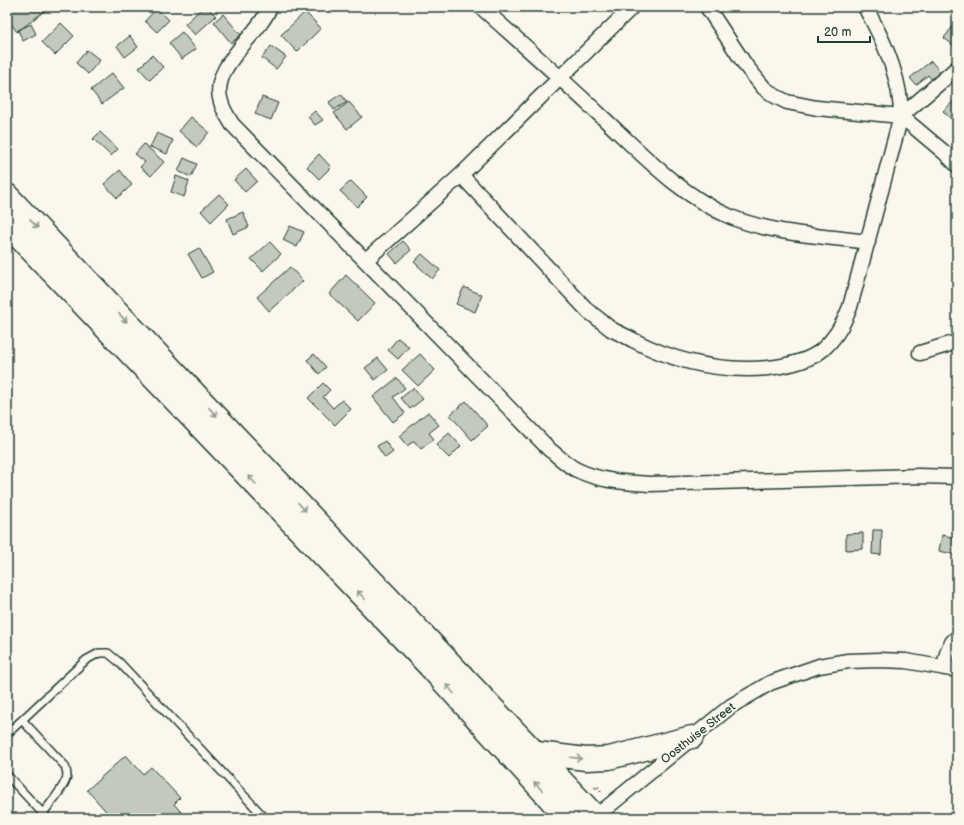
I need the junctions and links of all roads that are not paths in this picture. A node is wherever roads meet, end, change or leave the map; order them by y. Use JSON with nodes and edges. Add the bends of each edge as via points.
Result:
{"nodes":[{"id":1,"x":270,"y":7,"type":"edge"},
{"id":2,"x":481,"y":7,"type":"edge"},
{"id":3,"x":632,"y":7,"type":"edge"},
{"id":4,"x":707,"y":7,"type":"edge"},
{"id":5,"x":865,"y":7,"type":"edge"},
{"id":6,"x":957,"y":68,"type":"edge"},
{"id":7,"x":560,"y":78,"type":"junction"},
{"id":8,"x":902,"y":116,"type":"junction"},
{"id":9,"x":957,"y":165,"type":"edge"},
{"id":10,"x":461,"y":175,"type":"junction"},
{"id":11,"x":7,"y":195,"type":"edge"},
{"id":12,"x":7,"y":225,"type":"edge"},
{"id":13,"x":868,"y":242,"type":"junction"},
{"id":14,"x":366,"y":260,"type":"junction"},
{"id":15,"x":957,"y":342,"type":"edge"},
{"id":16,"x":920,"y":354,"type":"dead end"},
{"id":17,"x":957,"y":477,"type":"edge"},
{"id":18,"x":957,"y":638,"type":"edge"},
{"id":19,"x":950,"y":669,"type":"edge"},
{"id":20,"x":22,"y":720,"type":"junction"},
{"id":21,"x":7,"y":734,"type":"edge"},
{"id":22,"x":692,"y":737,"type":"junction"},
{"id":23,"x":537,"y":753,"type":"junction"},
{"id":24,"x":7,"y":776,"type":"edge"},
{"id":25,"x":45,"y":816,"type":"edge"},
{"id":26,"x":596,"y":817,"type":"edge"},
{"id":27,"x":264,"y":818,"type":"edge"},
{"id":28,"x":567,"y":818,"type":"edge"}],
"edges":[{"from":1,"to":14,"type":"street","via":[[220,79],[220,101],[232,124]]},
{"from":2,"to":7,"type":"street"},
{"from":3,"to":7,"type":"street"},
{"from":4,"to":8,"type":"street","via":[[746,66],[774,96],[787,102],[817,108]]},
{"from":5,"to":8,"type":"street","via":[[874,22],[898,83],[902,99]]},
{"from":6,"to":8,"type":"street"},
{"from":7,"to":10,"type":"street"},
{"from":7,"to":13,"type":"street","via":[[672,182],[707,206],[758,226]]},
{"from":8,"to":9,"type":"street"},
{"from":8,"to":13,"type":"street"},
{"from":10,"to":13,"type":"street","via":[[590,312],[612,329],[656,351],[705,365],[731,369],[782,367],[821,351],[844,323]]},
{"from":10,"to":14,"type":"street"},
{"from":11,"to":23,"type":"highway","one_way":true},
{"from":28,"to":12,"type":"highway","one_way":true,"via":[[429,666]]},
{"from":14,"to":17,"type":"street","via":[[550,450],[574,468],[588,474],[608,480],[649,484]]},
{"from":15,"to":16,"type":"street"},
{"from":18,"to":19,"type":"street","via":[[949,647]]},
{"from":19,"to":22,"type":"street","name":"Oosthuise Street","via":[[906,661],[879,660],[848,661],[819,666],[770,683],[731,706]]},
{"from":20,"to":21,"type":"lane"},
{"from":20,"to":25,"type":"lane","via":[[67,771],[66,779]]},
{"from":20,"to":27,"type":"lane","via":[[86,660],[99,653],[108,653]]},
{"from":23,"to":22,"type":"highway","one_way":true,"via":[[586,760],[609,758]]},
{"from":22,"to":26,"type":"street","name":"Oosthuise Street"},
{"from":23,"to":26,"type":"highway"},
{"from":24,"to":25,"type":"lane"}]}
